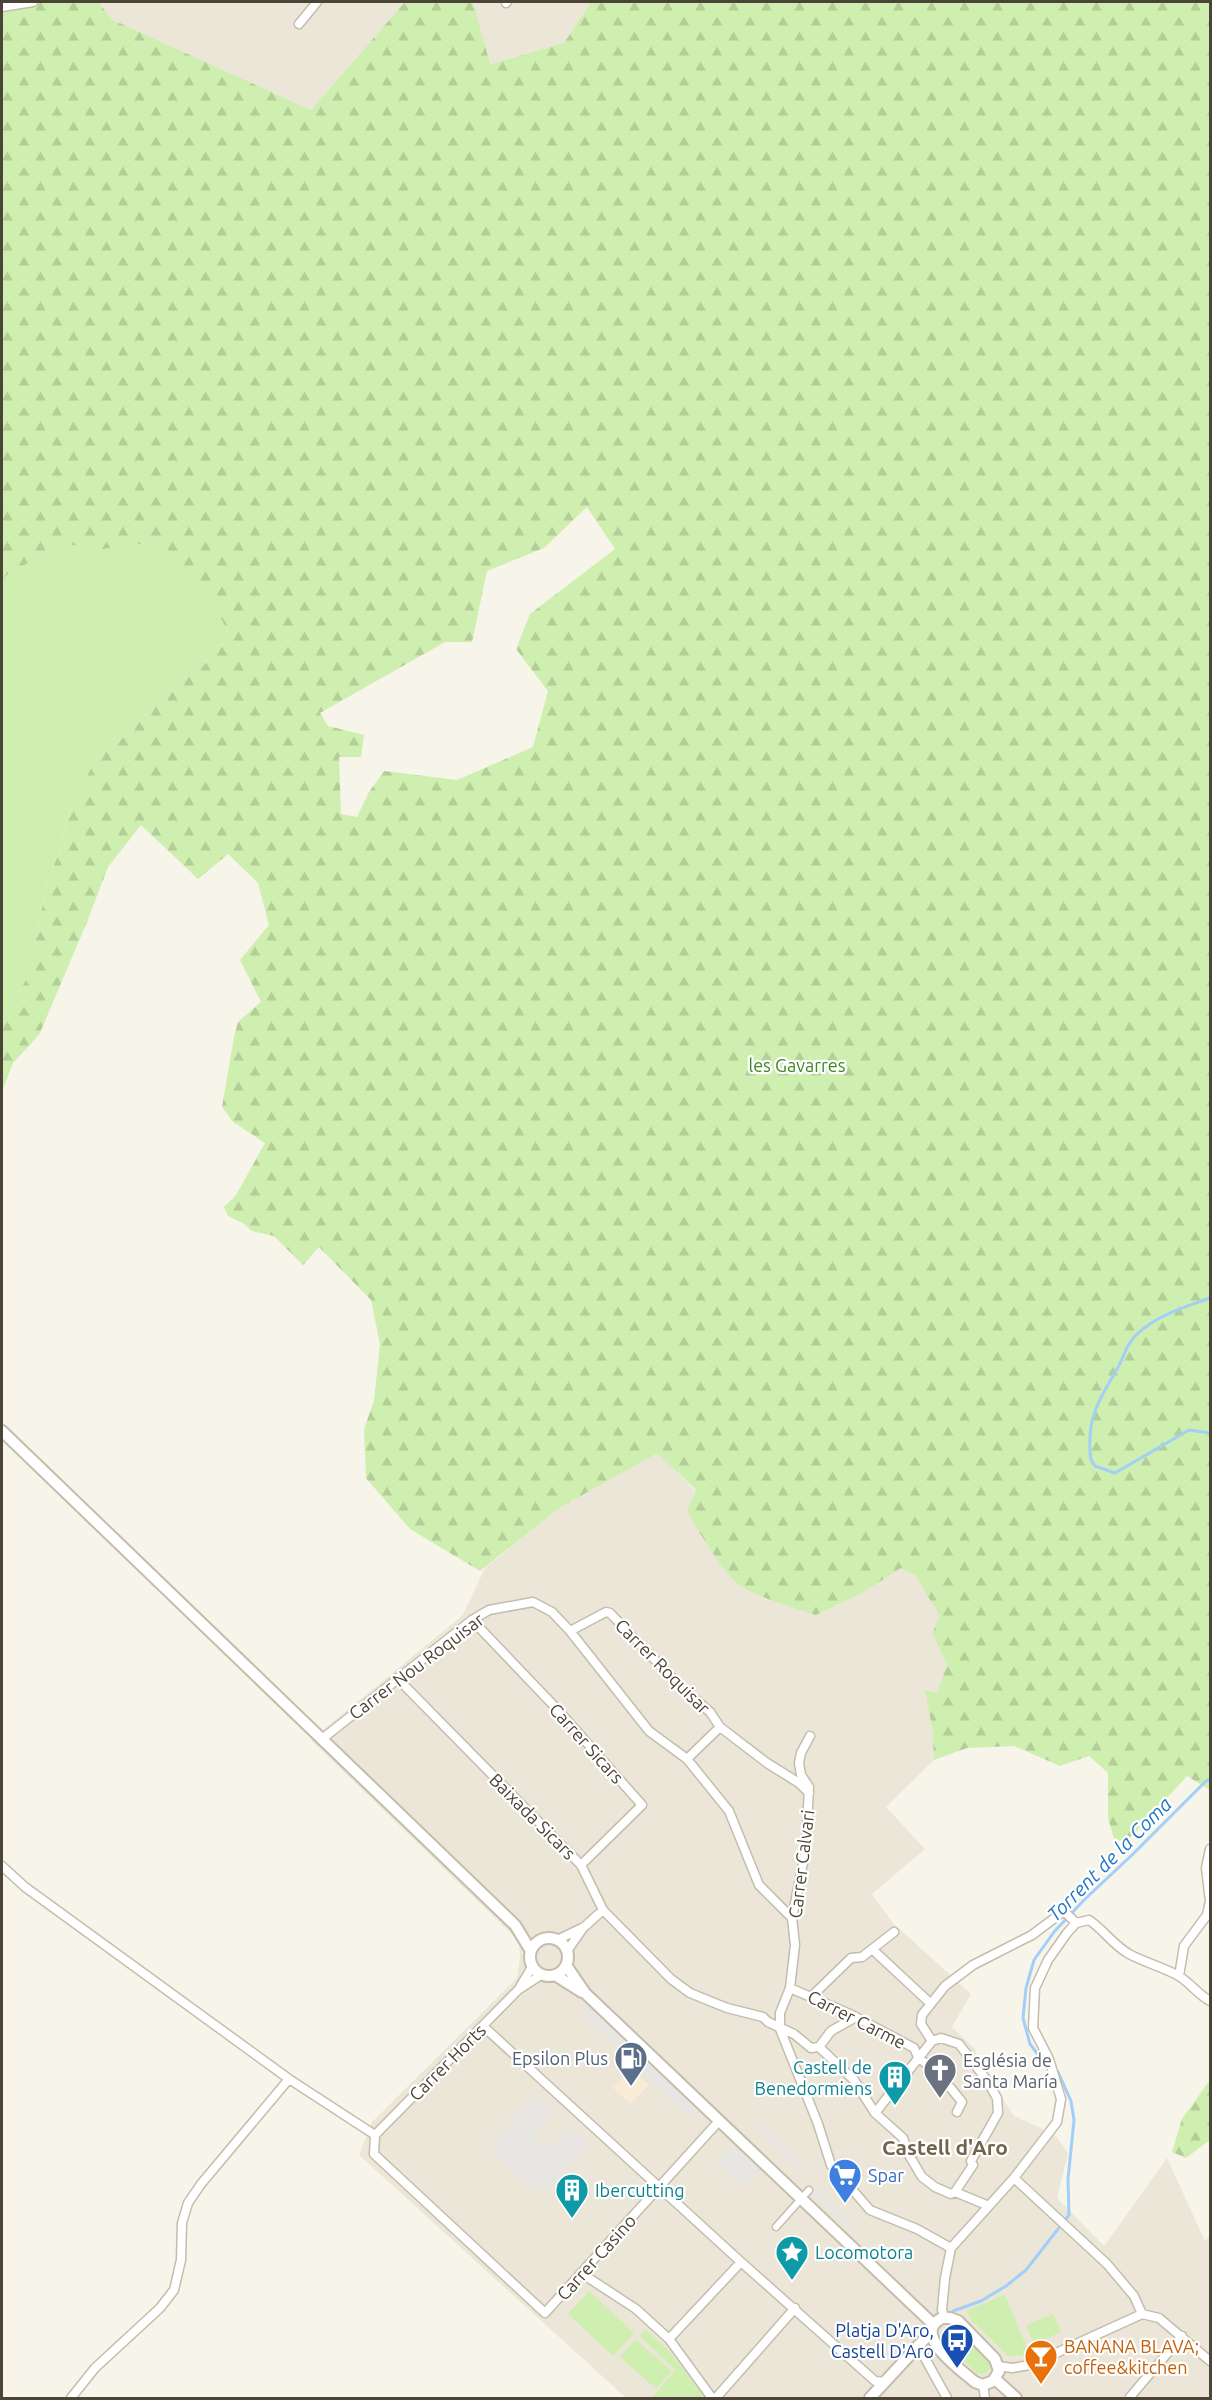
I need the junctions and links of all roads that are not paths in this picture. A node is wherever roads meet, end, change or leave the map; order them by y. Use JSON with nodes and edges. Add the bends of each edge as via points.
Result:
{"nodes":[{"id":1,"x":33,"y":2,"type":"edge"},
{"id":2,"x":317,"y":2,"type":"edge"},
{"id":3,"x":2,"y":8,"type":"edge"},
{"id":4,"x":299,"y":24,"type":"dead end"},
{"id":5,"x":2,"y":1431,"type":"edge"},
{"id":6,"x":472,"y":1620,"type":"junction"},
{"id":7,"x":570,"y":1631,"type":"junction"},
{"id":8,"x":397,"y":1678,"type":"junction"},
{"id":9,"x":720,"y":1727,"type":"junction"},
{"id":10,"x":810,"y":1736,"type":"dead end"},
{"id":11,"x":322,"y":1739,"type":"junction"},
{"id":12,"x":687,"y":1759,"type":"junction"},
{"id":13,"x":809,"y":1794,"type":"junction"},
{"id":14,"x":1210,"y":1849,"type":"edge"},
{"id":15,"x":581,"y":1865,"type":"junction"},
{"id":16,"x":2,"y":1866,"type":"edge"},
{"id":17,"x":603,"y":1910,"type":"junction"},
{"id":18,"x":792,"y":1918,"type":"junction"},
{"id":19,"x":1075,"y":1922,"type":"junction"},
{"id":20,"x":514,"y":1924,"type":"junction"},
{"id":21,"x":583,"y":1928,"type":"junction"},
{"id":22,"x":894,"y":1932,"type":"dead end"},
{"id":23,"x":542,"y":1940,"type":"junction"},
{"id":24,"x":556,"y":1940,"type":"junction"},
{"id":25,"x":872,"y":1949,"type":"junction"},
{"id":26,"x":531,"y":1951,"type":"junction"},
{"id":27,"x":567,"y":1951,"type":"junction"},
{"id":28,"x":566,"y":1965,"type":"junction"},
{"id":29,"x":532,"y":1967,"type":"junction"},
{"id":30,"x":541,"y":1975,"type":"junction"},
{"id":31,"x":555,"y":1975,"type":"junction"},
{"id":32,"x":1179,"y":1976,"type":"junction"},
{"id":33,"x":790,"y":1988,"type":"junction"},
{"id":34,"x":518,"y":1990,"type":"junction"},
{"id":35,"x":585,"y":1993,"type":"junction"},
{"id":36,"x":812,"y":1996,"type":"junction"},
{"id":37,"x":1210,"y":2001,"type":"edge"},
{"id":38,"x":930,"y":2003,"type":"junction"},
{"id":39,"x":780,"y":2013,"type":"junction"},
{"id":40,"x":763,"y":2017,"type":"junction"},
{"id":41,"x":856,"y":2017,"type":"junction"},
{"id":42,"x":483,"y":2026,"type":"junction"},
{"id":43,"x":780,"y":2029,"type":"junction"},
{"id":44,"x":932,"y":2041,"type":"junction"},
{"id":45,"x":819,"y":2047,"type":"junction"},
{"id":46,"x":918,"y":2057,"type":"junction"},
{"id":47,"x":289,"y":2079,"type":"junction"},
{"id":48,"x":957,"y":2112,"type":"dead end"},
{"id":49,"x":874,"y":2114,"type":"junction"},
{"id":50,"x":719,"y":2121,"type":"junction"},
{"id":51,"x":375,"y":2135,"type":"junction"},
{"id":52,"x":837,"y":2157,"type":"dead end"},
{"id":53,"x":830,"y":2166,"type":"junction"},
{"id":54,"x":1014,"y":2178,"type":"junction"},
{"id":55,"x":659,"y":2187,"type":"junction"},
{"id":56,"x":955,"y":2192,"type":"junction"},
{"id":57,"x":805,"y":2194,"type":"junction"},
{"id":58,"x":989,"y":2206,"type":"junction"},
{"id":59,"x":776,"y":2227,"type":"dead end"},
{"id":60,"x":951,"y":2248,"type":"junction"},
{"id":61,"x":741,"y":2262,"type":"junction"},
{"id":62,"x":581,"y":2273,"type":"junction"},
{"id":63,"x":795,"y":2308,"type":"junction"},
{"id":64,"x":1142,"y":2314,"type":"junction"},
{"id":65,"x":945,"y":2318,"type":"junction"},
{"id":66,"x":933,"y":2328,"type":"junction"},
{"id":67,"x":1182,"y":2336,"type":"junction"},
{"id":68,"x":669,"y":2339,"type":"junction"},
{"id":69,"x":939,"y":2349,"type":"junction"},
{"id":70,"x":916,"y":2353,"type":"junction"},
{"id":71,"x":1210,"y":2361,"type":"edge"},
{"id":72,"x":998,"y":2366,"type":"junction"},
{"id":73,"x":995,"y":2379,"type":"junction"},
{"id":74,"x":885,"y":2382,"type":"junction"},
{"id":75,"x":983,"y":2385,"type":"junction"},
{"id":76,"x":71,"y":2398,"type":"edge"},
{"id":77,"x":715,"y":2398,"type":"edge"},
{"id":78,"x":870,"y":2398,"type":"edge"},
{"id":79,"x":947,"y":2398,"type":"edge"},
{"id":80,"x":985,"y":2398,"type":"edge"},
{"id":81,"x":1016,"y":2398,"type":"edge"},
{"id":82,"x":1132,"y":2398,"type":"edge"}],
"edges":[{"from":1,"to":3,"type":"street"},
{"from":2,"to":4,"type":"street"},
{"from":5,"to":11,"type":"street"},
{"from":6,"to":7,"type":"street","name":"Carrer Nou Roquisar","via":[[489,1611],[532,1602],[552,1612]]},
{"from":6,"to":8,"type":"street","name":"Carrer Nou Roquisar"},
{"from":6,"to":15,"type":"street","name":"Carrer Sicars","via":[[642,1805]]},
{"from":7,"to":9,"type":"street","name":"Carrer Roquisar","via":[[610,1613],[710,1712]]},
{"from":7,"to":12,"type":"street","name":"Carrer Nou Roquisar","via":[[649,1731]]},
{"from":8,"to":11,"type":"street","name":"Carrer Nou Roquisar"},
{"from":8,"to":15,"type":"street","name":"Baixada Sicars"},
{"from":9,"to":12,"type":"street","name":"Carrer Roquisar"},
{"from":9,"to":13,"type":"street","name":"Carrer Roquisar"},
{"from":10,"to":13,"type":"street","name":"Carrer Calvari","via":[[799,1763]]},
{"from":11,"to":20,"type":"street"},
{"from":12,"to":18,"type":"street","name":"Carrer Nou Roquisar","via":[[729,1811],[759,1885]]},
{"from":13,"to":18,"type":"street","name":"Carrer Calvari","via":[[806,1848]]},
{"from":14,"to":32,"type":"street","via":[[1206,1868],[1210,1901],[1207,1915],[1184,1946]]},
{"from":15,"to":17,"type":"street","name":"Baixada Sicars"},
{"from":16,"to":47,"type":"street","via":[[25,1887]]},
{"from":17,"to":21,"type":"street"},
{"from":17,"to":40,"type":"street","name":"Baixada Sicars","via":[[690,1993]]},
{"from":18,"to":33,"type":"street","name":"Carrer Calvari","via":[[795,1945]]},
{"from":19,"to":32,"type":"street","via":[[1089,1920],[1128,1953]]},
{"from":19,"to":38,"type":"street","via":[[1064,1911],[1032,1935],[973,1965]]},
{"from":19,"to":54,"type":"street","via":[[1048,1960],[1035,1988],[1033,2028],[1049,2059],[1061,2100],[1057,2122]]},
{"from":20,"to":23,"type":"street"},
{"from":20,"to":26,"type":"street"},
{"from":21,"to":24,"type":"street"},
{"from":21,"to":27,"type":"street"},
{"from":22,"to":25,"type":"street"},
{"from":23,"to":24,"type":"street"},
{"from":23,"to":26,"type":"street"},
{"from":24,"to":27,"type":"street"},
{"from":25,"to":36,"type":"street","via":[[862,1957],[851,1958]]},
{"from":25,"to":38,"type":"street"},
{"from":26,"to":29,"type":"street"},
{"from":27,"to":28,"type":"street"},
{"from":28,"to":31,"type":"street"},
{"from":28,"to":35,"type":"street"},
{"from":29,"to":30,"type":"street"},
{"from":29,"to":34,"type":"street","name":"Carrer Horts"},
{"from":30,"to":31,"type":"street"},
{"from":30,"to":34,"type":"street","name":"Carrer Horts"},
{"from":31,"to":35,"type":"street"},
{"from":32,"to":37,"type":"street"},
{"from":33,"to":36,"type":"street","name":"Carrer Carme"},
{"from":33,"to":39,"type":"street","name":"Carrer Calvari"},
{"from":34,"to":42,"type":"street","name":"Carrer Horts"},
{"from":35,"to":50,"type":"street"},
{"from":36,"to":41,"type":"street","name":"Carrer Carme"},
{"from":38,"to":44,"type":"street","via":[[921,2024]]},
{"from":39,"to":40,"type":"street"},
{"from":39,"to":43,"type":"street"},
{"from":40,"to":43,"type":"street","name":"Baixada Sicars"},
{"from":41,"to":45,"type":"street","via":[[831,2031]]},
{"from":41,"to":46,"type":"street","name":"Carrer Carme","via":[[914,2048]]},
{"from":42,"to":51,"type":"street","name":"Carrer Horts"},
{"from":42,"to":55,"type":"street"},
{"from":43,"to":45,"type":"street","name":"Baixada Sicars","via":[[794,2034],[811,2048]]},
{"from":43,"to":53,"type":"street","via":[[818,2124]]},
{"from":44,"to":46,"type":"street"},
{"from":44,"to":56,"type":"street","via":[[941,2038],[959,2044],[986,2079],[999,2104],[989,2132],[970,2161],[973,2165]]},
{"from":45,"to":49,"type":"street","name":"Baixada Sicars","via":[[854,2080]]},
{"from":46,"to":48,"type":"street","name":"Carrer Carme","via":[[941,2076],[962,2102]]},
{"from":46,"to":49,"type":"street"},
{"from":47,"to":51,"type":"street"},
{"from":47,"to":76,"type":"street","via":[[188,2203],[174,2290],[95,2368]]},
{"from":49,"to":56,"type":"street","name":"Baixada Sicars","via":[[903,2138],[922,2177],[951,2194]]},
{"from":50,"to":55,"type":"street","name":"Carrer Casino"},
{"from":50,"to":57,"type":"street"},
{"from":51,"to":62,"type":"street","name":"Carrer Casino","via":[[374,2154],[545,2313]]},
{"from":52,"to":53,"type":"street"},
{"from":53,"to":60,"type":"street","via":[[870,2210]]},
{"from":54,"to":58,"type":"street"},
{"from":54,"to":64,"type":"street","via":[[1121,2279]]},
{"from":55,"to":61,"type":"street"},
{"from":55,"to":62,"type":"street","name":"Carrer Casino"},
{"from":56,"to":58,"type":"street","name":"Baixada Sicars"},
{"from":57,"to":59,"type":"street"},
{"from":57,"to":66,"type":"street"},
{"from":58,"to":60,"type":"street"},
{"from":60,"to":65,"type":"street","via":[[942,2310]]},
{"from":61,"to":63,"type":"street"},
{"from":61,"to":68,"type":"street"},
{"from":62,"to":68,"type":"street","via":[[636,2309]]},
{"from":63,"to":74,"type":"street","via":[[875,2380]]},
{"from":63,"to":77,"type":"street"},
{"from":64,"to":67,"type":"street","via":[[1159,2319]]},
{"from":64,"to":72,"type":"street","via":[[1030,2365]]},
{"from":65,"to":66,"type":"street"},
{"from":65,"to":72,"type":"street","via":[[958,2321]]},
{"from":66,"to":69,"type":"street","via":[[932,2340]]},
{"from":66,"to":70,"type":"street"},
{"from":67,"to":71,"type":"street"},
{"from":67,"to":82,"type":"street"},
{"from":68,"to":77,"type":"street"},
{"from":69,"to":70,"type":"street"},
{"from":69,"to":75,"type":"street"},
{"from":70,"to":74,"type":"street"},
{"from":70,"to":79,"type":"street"},
{"from":72,"to":73,"type":"street"},
{"from":73,"to":75,"type":"street"},
{"from":73,"to":81,"type":"street"},
{"from":74,"to":78,"type":"street"},
{"from":75,"to":80,"type":"street"}]}
